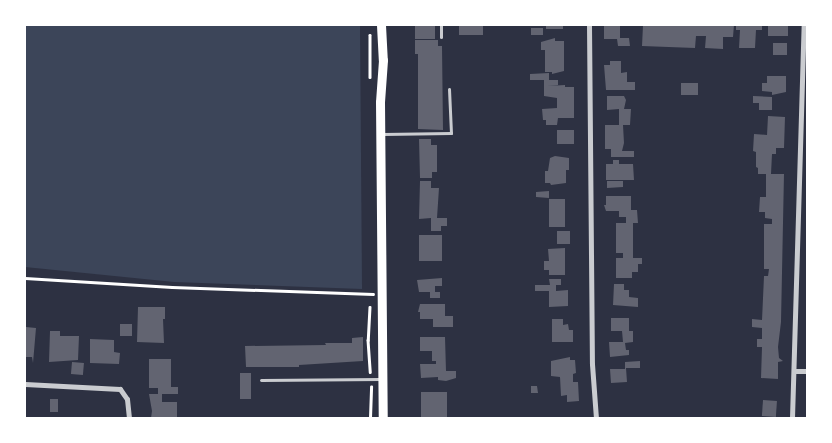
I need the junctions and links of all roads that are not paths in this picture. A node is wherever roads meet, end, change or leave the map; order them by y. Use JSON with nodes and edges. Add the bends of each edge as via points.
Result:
{"nodes":[{"id":1,"x":381,"y":25,"type":"edge"},
{"id":2,"x":441,"y":25,"type":"edge"},
{"id":3,"x":589,"y":25,"type":"edge"},
{"id":4,"x":804,"y":25,"type":"edge"},
{"id":5,"x":441,"y":37,"type":"dead end"},
{"id":6,"x":449,"y":89,"type":"dead end"},
{"id":7,"x":380,"y":134,"type":"junction"},
{"id":8,"x":795,"y":371,"type":"junction"},
{"id":9,"x":807,"y":371,"type":"edge"},
{"id":10,"x":262,"y":380,"type":"dead end"},
{"id":11,"x":382,"y":380,"type":"junction"},
{"id":12,"x":25,"y":384,"type":"edge"},
{"id":13,"x":129,"y":418,"type":"edge"},
{"id":14,"x":383,"y":418,"type":"edge"},
{"id":15,"x":596,"y":418,"type":"edge"},
{"id":16,"x":792,"y":418,"type":"edge"}],
"edges":[{"from":1,"to":7,"type":"main road"},
{"from":2,"to":5,"type":"lane"},
{"from":3,"to":15,"type":"street","via":[[592,364]]},
{"from":4,"to":8,"type":"street"},
{"from":6,"to":7,"type":"lane","via":[[451,133]]},
{"from":7,"to":11,"type":"main road"},
{"from":8,"to":9,"type":"street"},
{"from":8,"to":16,"type":"street"},
{"from":10,"to":11,"type":"lane"},
{"from":11,"to":14,"type":"main road"},
{"from":12,"to":13,"type":"street","via":[[120,389],[127,399]]}]}
